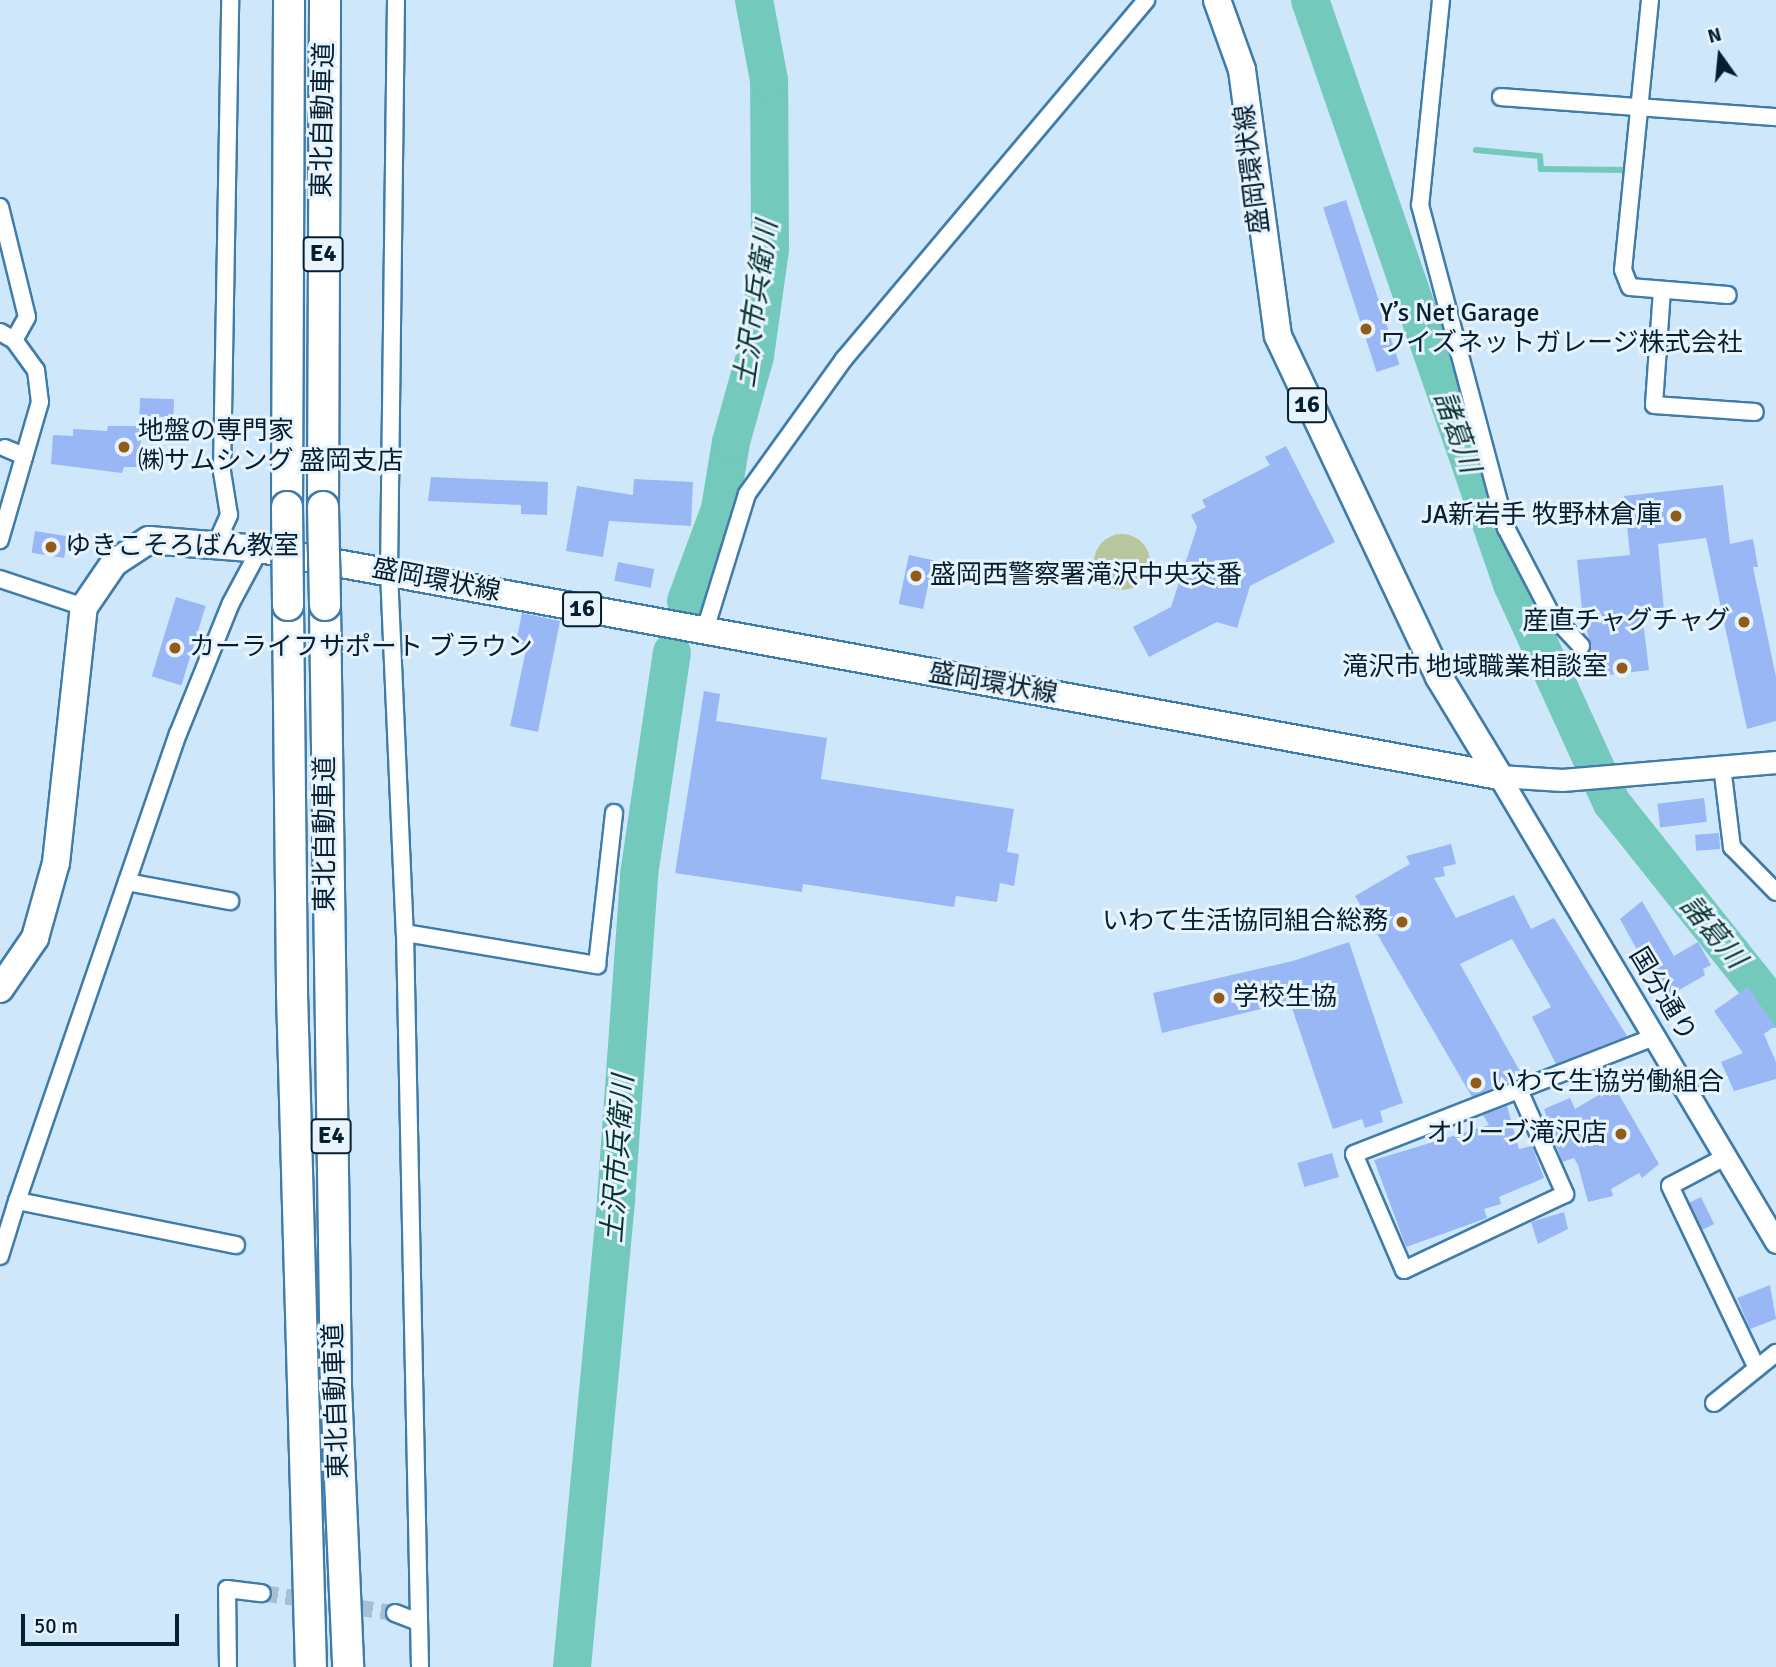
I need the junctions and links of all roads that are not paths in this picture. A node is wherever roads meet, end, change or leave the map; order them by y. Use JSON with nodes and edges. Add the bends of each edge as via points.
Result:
{"nodes":[{"id":1,"x":230,"y":0,"type":"edge"},
{"id":2,"x":289,"y":0,"type":"edge"},
{"id":3,"x":325,"y":0,"type":"edge"},
{"id":4,"x":396,"y":0,"type":"edge"},
{"id":5,"x":1146,"y":0,"type":"edge"},
{"id":6,"x":1217,"y":0,"type":"edge"},
{"id":7,"x":1441,"y":0,"type":"edge"},
{"id":8,"x":1650,"y":0,"type":"edge"},
{"id":9,"x":1502,"y":97,"type":"dead end"},
{"id":10,"x":1635,"y":107,"type":"junction"},
{"id":11,"x":1776,"y":117,"type":"edge"},
{"id":12,"x":0,"y":207,"type":"edge"},
{"id":13,"x":1662,"y":290,"type":"junction"},
{"id":14,"x":1728,"y":295,"type":"dead end"},
{"id":15,"x":7,"y":336,"type":"edge"},
{"id":16,"x":1755,"y":412,"type":"dead end"},
{"id":17,"x":5,"y":448,"type":"dead end"},
{"id":18,"x":24,"y":456,"type":"junction"},
{"id":19,"x":0,"y":540,"type":"edge"},
{"id":20,"x":217,"y":542,"type":"junction"},
{"id":21,"x":260,"y":549,"type":"junction"},
{"id":22,"x":389,"y":572,"type":"junction"},
{"id":23,"x":0,"y":579,"type":"edge"},
{"id":24,"x":84,"y":607,"type":"junction"},
{"id":25,"x":704,"y":633,"type":"junction"},
{"id":26,"x":1581,"y":646,"type":"dead end"},
{"id":27,"x":1776,"y":762,"type":"edge"},
{"id":28,"x":1723,"y":766,"type":"junction"},
{"id":29,"x":1499,"y":776,"type":"junction"},
{"id":30,"x":614,"y":813,"type":"dead end"},
{"id":31,"x":127,"y":882,"type":"junction"},
{"id":32,"x":1776,"y":892,"type":"edge"},
{"id":33,"x":230,"y":901,"type":"dead end"},
{"id":34,"x":405,"y":933,"type":"junction"},
{"id":35,"x":0,"y":989,"type":"edge"},
{"id":36,"x":1654,"y":1037,"type":"junction"},
{"id":37,"x":1519,"y":1090,"type":"junction"},
{"id":38,"x":1725,"y":1157,"type":"junction"},
{"id":39,"x":17,"y":1200,"type":"junction"},
{"id":40,"x":1776,"y":1242,"type":"edge"},
{"id":41,"x":236,"y":1245,"type":"dead end"},
{"id":42,"x":0,"y":1256,"type":"edge"},
{"id":43,"x":1776,"y":1353,"type":"edge"},
{"id":44,"x":1757,"y":1368,"type":"junction"},
{"id":45,"x":1714,"y":1403,"type":"dead end"},
{"id":46,"x":261,"y":1593,"type":"tunnel mouth"},
{"id":47,"x":395,"y":1613,"type":"tunnel mouth"},
{"id":48,"x":418,"y":1622,"type":"junction"},
{"id":49,"x":228,"y":1667,"type":"edge"},
{"id":50,"x":311,"y":1667,"type":"edge"},
{"id":51,"x":348,"y":1667,"type":"edge"},
{"id":52,"x":420,"y":1667,"type":"edge"}],
"edges":[{"from":1,"to":20,"type":"street","via":[[222,472],[229,515]]},
{"from":2,"to":50,"type":"highway","name":"東北自動車道","number":"E4","bridge":true,"via":[[288,606],[296,1210]]},
{"from":3,"to":51,"type":"highway","name":"東北自動車道","number":"E4","bridge":true,"via":[[323,508],[336,1388]]},
{"from":4,"to":22,"type":"street"},
{"from":5,"to":25,"type":"street","via":[[844,359],[747,495]]},
{"from":6,"to":29,"type":"main road","name":"盛岡環状線","number":"16","via":[[1242,70],[1278,336],[1439,677]]},
{"from":7,"to":26,"type":"street","via":[[1420,205],[1506,528],[1550,614]]},
{"from":8,"to":10,"type":"street"},
{"from":9,"to":10,"type":"street"},
{"from":10,"to":11,"type":"street"},
{"from":10,"to":13,"type":"street","via":[[1623,270],[1630,287]]},
{"from":12,"to":15,"type":"street","via":[[27,317]]},
{"from":13,"to":14,"type":"street"},
{"from":13,"to":16,"type":"street","via":[[1654,405]]},
{"from":15,"to":18,"type":"street","via":[[36,370],[40,402]]},
{"from":17,"to":18,"type":"street"},
{"from":18,"to":19,"type":"street"},
{"from":20,"to":21,"type":"main road","name":"盛岡環状線","number":"16"},
{"from":20,"to":24,"type":"main road","name":"盛岡環状線","number":"16","via":[[149,540],[114,563]]},
{"from":21,"to":22,"type":"main road","name":"盛岡環状線","number":"16"},
{"from":21,"to":31,"type":"street","via":[[202,671]]},
{"from":22,"to":25,"type":"main road","name":"盛岡環状線","number":"16"},
{"from":22,"to":34,"type":"street"},
{"from":23,"to":24,"type":"street"},
{"from":24,"to":35,"type":"main road","name":"盛岡環状線","number":"16","via":[[56,863],[35,938]]},
{"from":25,"to":29,"type":"main road","name":"盛岡環状線","number":"16"},
{"from":27,"to":28,"type":"street"},
{"from":28,"to":29,"type":"street","via":[[1562,780]]},
{"from":28,"to":32,"type":"street","via":[[1732,847]]},
{"from":29,"to":36,"type":"street","name":"国分通り"},
{"from":30,"to":34,"type":"street","via":[[597,965]]},
{"from":31,"to":33,"type":"street"},
{"from":31,"to":39,"type":"street"},
{"from":34,"to":48,"type":"street"},
{"from":36,"to":37,"type":"street"},
{"from":36,"to":38,"type":"street","name":"国分通り"},
{"from":37,"to":37,"type":"street","via":[[1354,1154],[1404,1270],[1565,1194]]},
{"from":38,"to":40,"type":"street","name":"国分通り"},
{"from":38,"to":44,"type":"street","via":[[1670,1186]]},
{"from":39,"to":41,"type":"street"},
{"from":39,"to":42,"type":"street"},
{"from":43,"to":44,"type":"street"},
{"from":44,"to":45,"type":"street"},
{"from":46,"to":49,"type":"street","via":[[227,1589]]},
{"from":47,"to":48,"type":"street"},
{"from":48,"to":52,"type":"street"}]}
